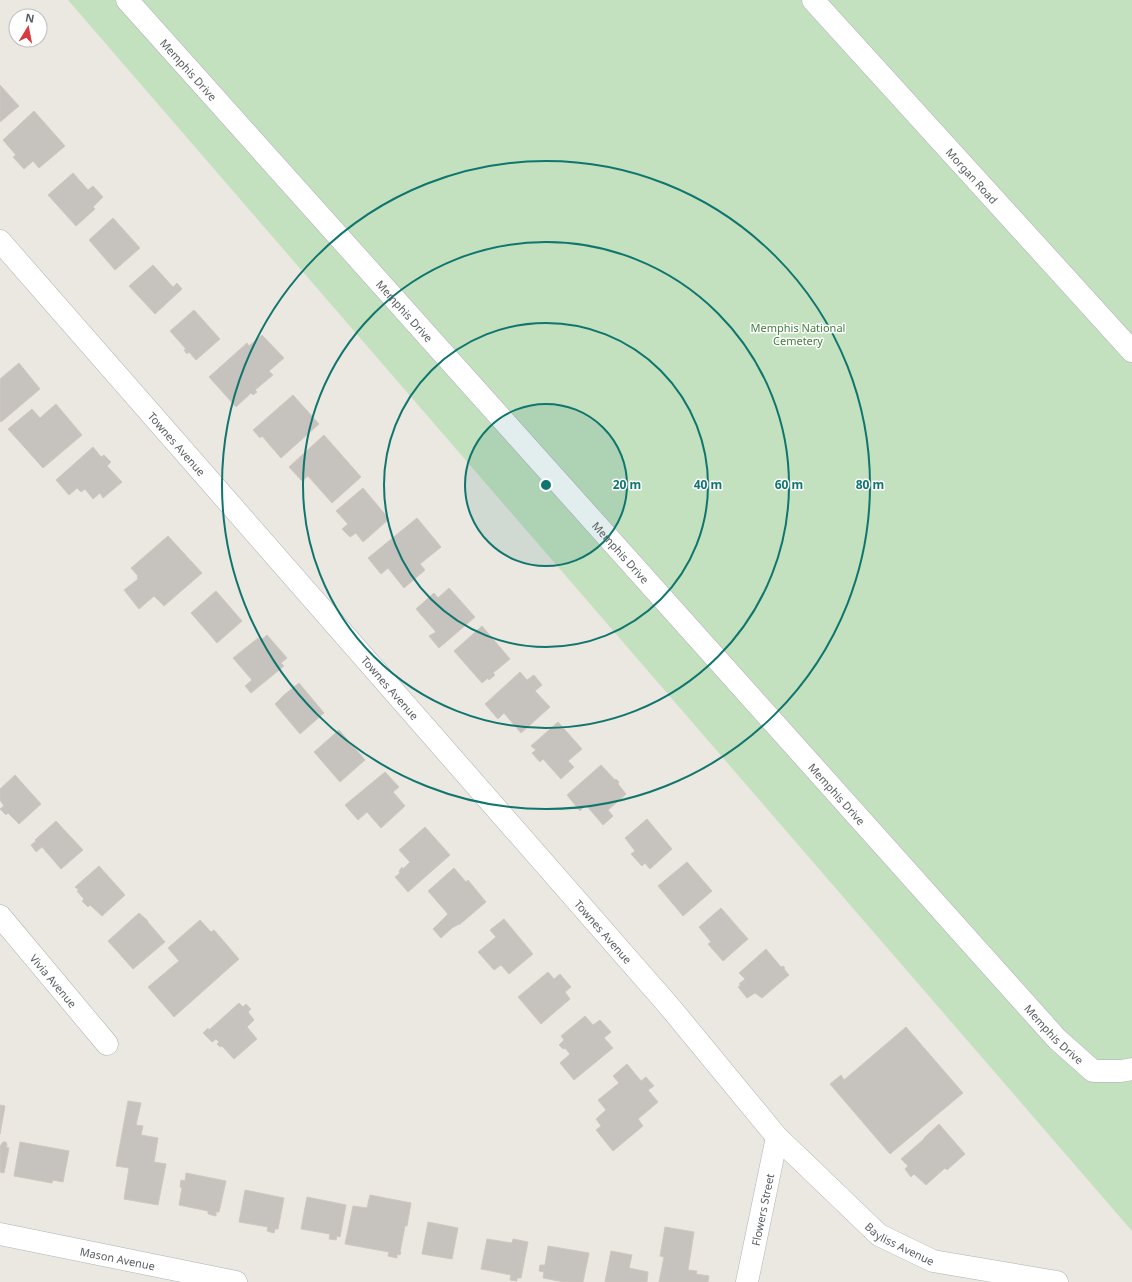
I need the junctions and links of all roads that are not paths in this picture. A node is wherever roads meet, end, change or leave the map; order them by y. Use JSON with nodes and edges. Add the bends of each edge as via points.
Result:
{"nodes":[{"id":1,"x":127,"y":0,"type":"edge"},
{"id":2,"x":813,"y":0,"type":"edge"},
{"id":3,"x":0,"y":241,"type":"edge"},
{"id":4,"x":1132,"y":351,"type":"edge"},
{"id":5,"x":0,"y":916,"type":"edge"},
{"id":6,"x":107,"y":1044,"type":"dead end"},
{"id":7,"x":1132,"y":1069,"type":"edge"},
{"id":8,"x":777,"y":1136,"type":"junction"},
{"id":9,"x":0,"y":1234,"type":"edge"},
{"id":10,"x":236,"y":1282,"type":"edge"},
{"id":11,"x":747,"y":1282,"type":"edge"},
{"id":12,"x":1057,"y":1282,"type":"edge"}],
"edges":[{"from":1,"to":7,"type":"street","name":"Memphis Drive","via":[[1057,1040],[1093,1071]]},
{"from":2,"to":4,"type":"street","name":"Morgan Road"},
{"from":3,"to":8,"type":"street","name":"Townes Avenue","via":[[664,1000]]},
{"from":5,"to":6,"type":"street","name":"Vivia Avenue"},
{"from":8,"to":11,"type":"street","name":"Flowers Street"},
{"from":8,"to":12,"type":"street","name":"Bayliss Avenue","via":[[879,1235],[933,1261]]},
{"from":9,"to":10,"type":"street","name":"Mason Avenue"}]}
